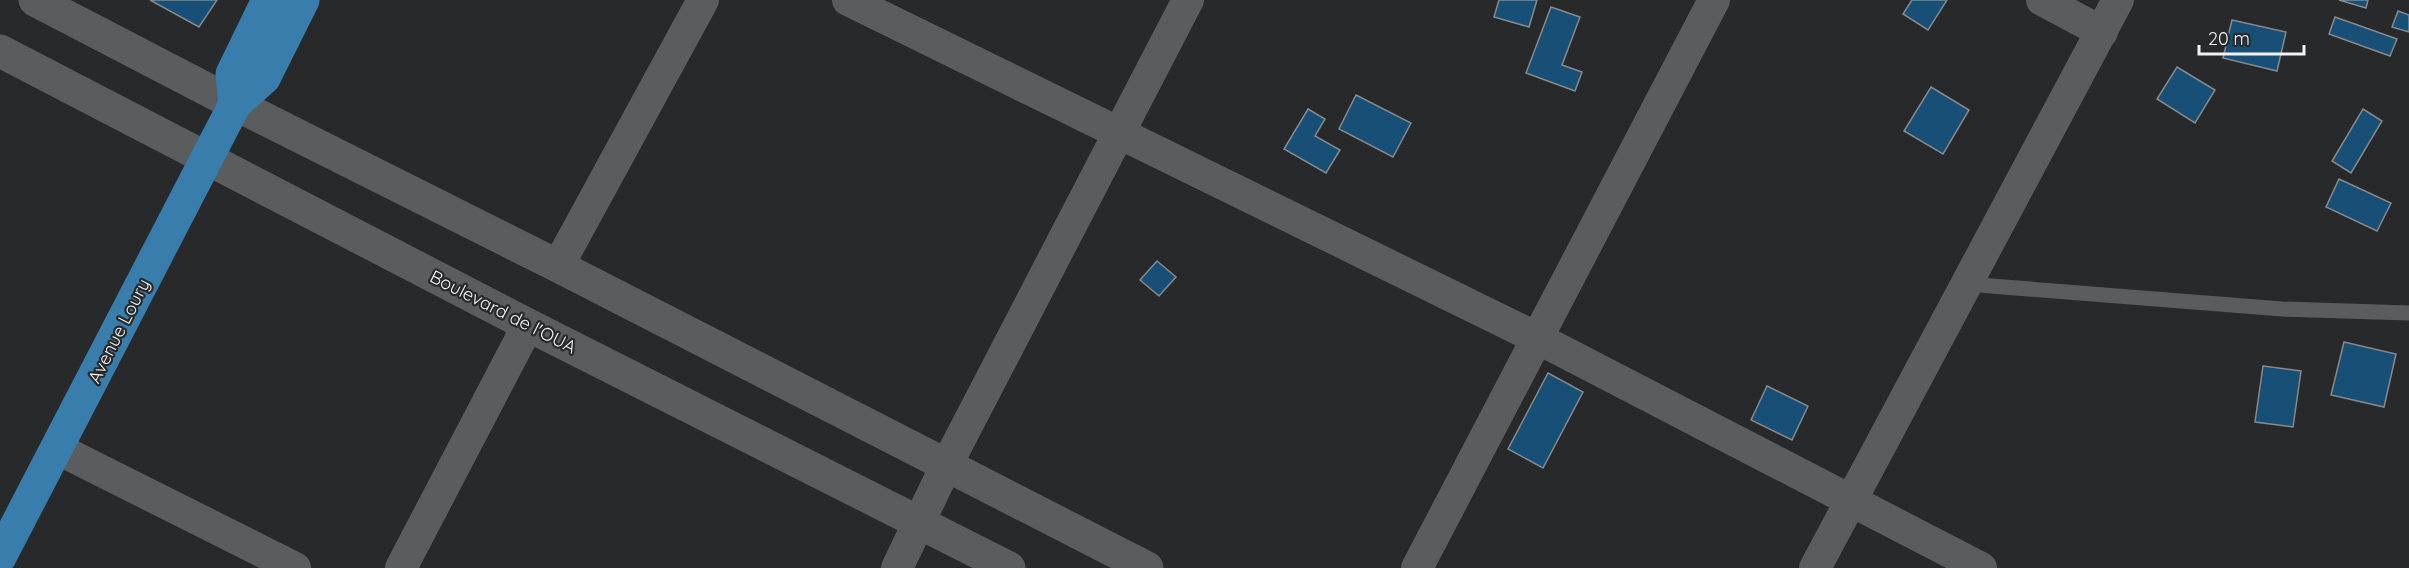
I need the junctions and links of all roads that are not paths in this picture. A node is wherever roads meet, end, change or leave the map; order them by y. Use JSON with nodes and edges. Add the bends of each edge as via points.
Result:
{"nodes":[{"id":1,"x":35,"y":0,"type":"edge"},
{"id":2,"x":268,"y":0,"type":"edge"},
{"id":3,"x":303,"y":0,"type":"edge"},
{"id":4,"x":703,"y":0,"type":"edge"},
{"id":5,"x":848,"y":0,"type":"edge"},
{"id":6,"x":1188,"y":0,"type":"edge"},
{"id":7,"x":1714,"y":0,"type":"edge"},
{"id":8,"x":2042,"y":0,"type":"edge"},
{"id":9,"x":2118,"y":0,"type":"edge"},
{"id":10,"x":2102,"y":32,"type":"junction"},
{"id":11,"x":0,"y":51,"type":"edge"},
{"id":12,"x":234,"y":104,"type":"junction"},
{"id":13,"x":1119,"y":132,"type":"junction"},
{"id":14,"x":207,"y":159,"type":"junction"},
{"id":15,"x":558,"y":267,"type":"junction"},
{"id":16,"x":1966,"y":284,"type":"junction"},
{"id":17,"x":2409,"y":314,"type":"edge"},
{"id":18,"x":528,"y":325,"type":"junction"},
{"id":19,"x":1537,"y":338,"type":"junction"},
{"id":20,"x":58,"y":449,"type":"junction"},
{"id":21,"x":946,"y":466,"type":"junction"},
{"id":22,"x":1851,"y":501,"type":"junction"},
{"id":23,"x":919,"y":523,"type":"junction"},
{"id":24,"x":0,"y":557,"type":"edge"},
{"id":25,"x":295,"y":568,"type":"edge"},
{"id":26,"x":401,"y":568,"type":"edge"},
{"id":27,"x":897,"y":568,"type":"edge"},
{"id":28,"x":1009,"y":568,"type":"edge"},
{"id":29,"x":1147,"y":568,"type":"edge"},
{"id":30,"x":1417,"y":568,"type":"edge"},
{"id":31,"x":1815,"y":568,"type":"edge"},
{"id":32,"x":1981,"y":568,"type":"edge"}],
"edges":[{"from":1,"to":12,"type":"main road"},
{"from":2,"to":12,"type":"main road","name":"Avenue Loury","via":[[232,74]]},
{"from":3,"to":12,"type":"main road","name":"Avenue Loury","via":[[264,78]]},
{"from":4,"to":15,"type":"street"},
{"from":5,"to":13,"type":"street"},
{"from":6,"to":13,"type":"street"},
{"from":7,"to":19,"type":"street"},
{"from":8,"to":10,"type":"street"},
{"from":9,"to":10,"type":"street"},
{"from":10,"to":16,"type":"street"},
{"from":11,"to":14,"type":"main road","name":"Boulevard de l'OUA"},
{"from":12,"to":14,"type":"main road","name":"Avenue Loury"},
{"from":12,"to":15,"type":"main road"},
{"from":13,"to":19,"type":"street"},
{"from":13,"to":21,"type":"street"},
{"from":14,"to":18,"type":"main road","name":"Boulevard de l'OUA"},
{"from":14,"to":20,"type":"main road","name":"Avenue Loury"},
{"from":15,"to":21,"type":"main road"},
{"from":16,"to":17,"type":"lane","via":[[2282,309]]},
{"from":16,"to":22,"type":"street"},
{"from":18,"to":23,"type":"main road","name":"Boulevard de l'OUA"},
{"from":18,"to":26,"type":"street"},
{"from":19,"to":22,"type":"street"},
{"from":19,"to":30,"type":"street"},
{"from":20,"to":24,"type":"main road","name":"Avenue Loury"},
{"from":20,"to":25,"type":"street"},
{"from":21,"to":23,"type":"street"},
{"from":21,"to":29,"type":"main road"},
{"from":22,"to":31,"type":"street"},
{"from":22,"to":32,"type":"street"},
{"from":23,"to":27,"type":"street"},
{"from":23,"to":28,"type":"main road","name":"Boulevard de l'OUA"}]}
